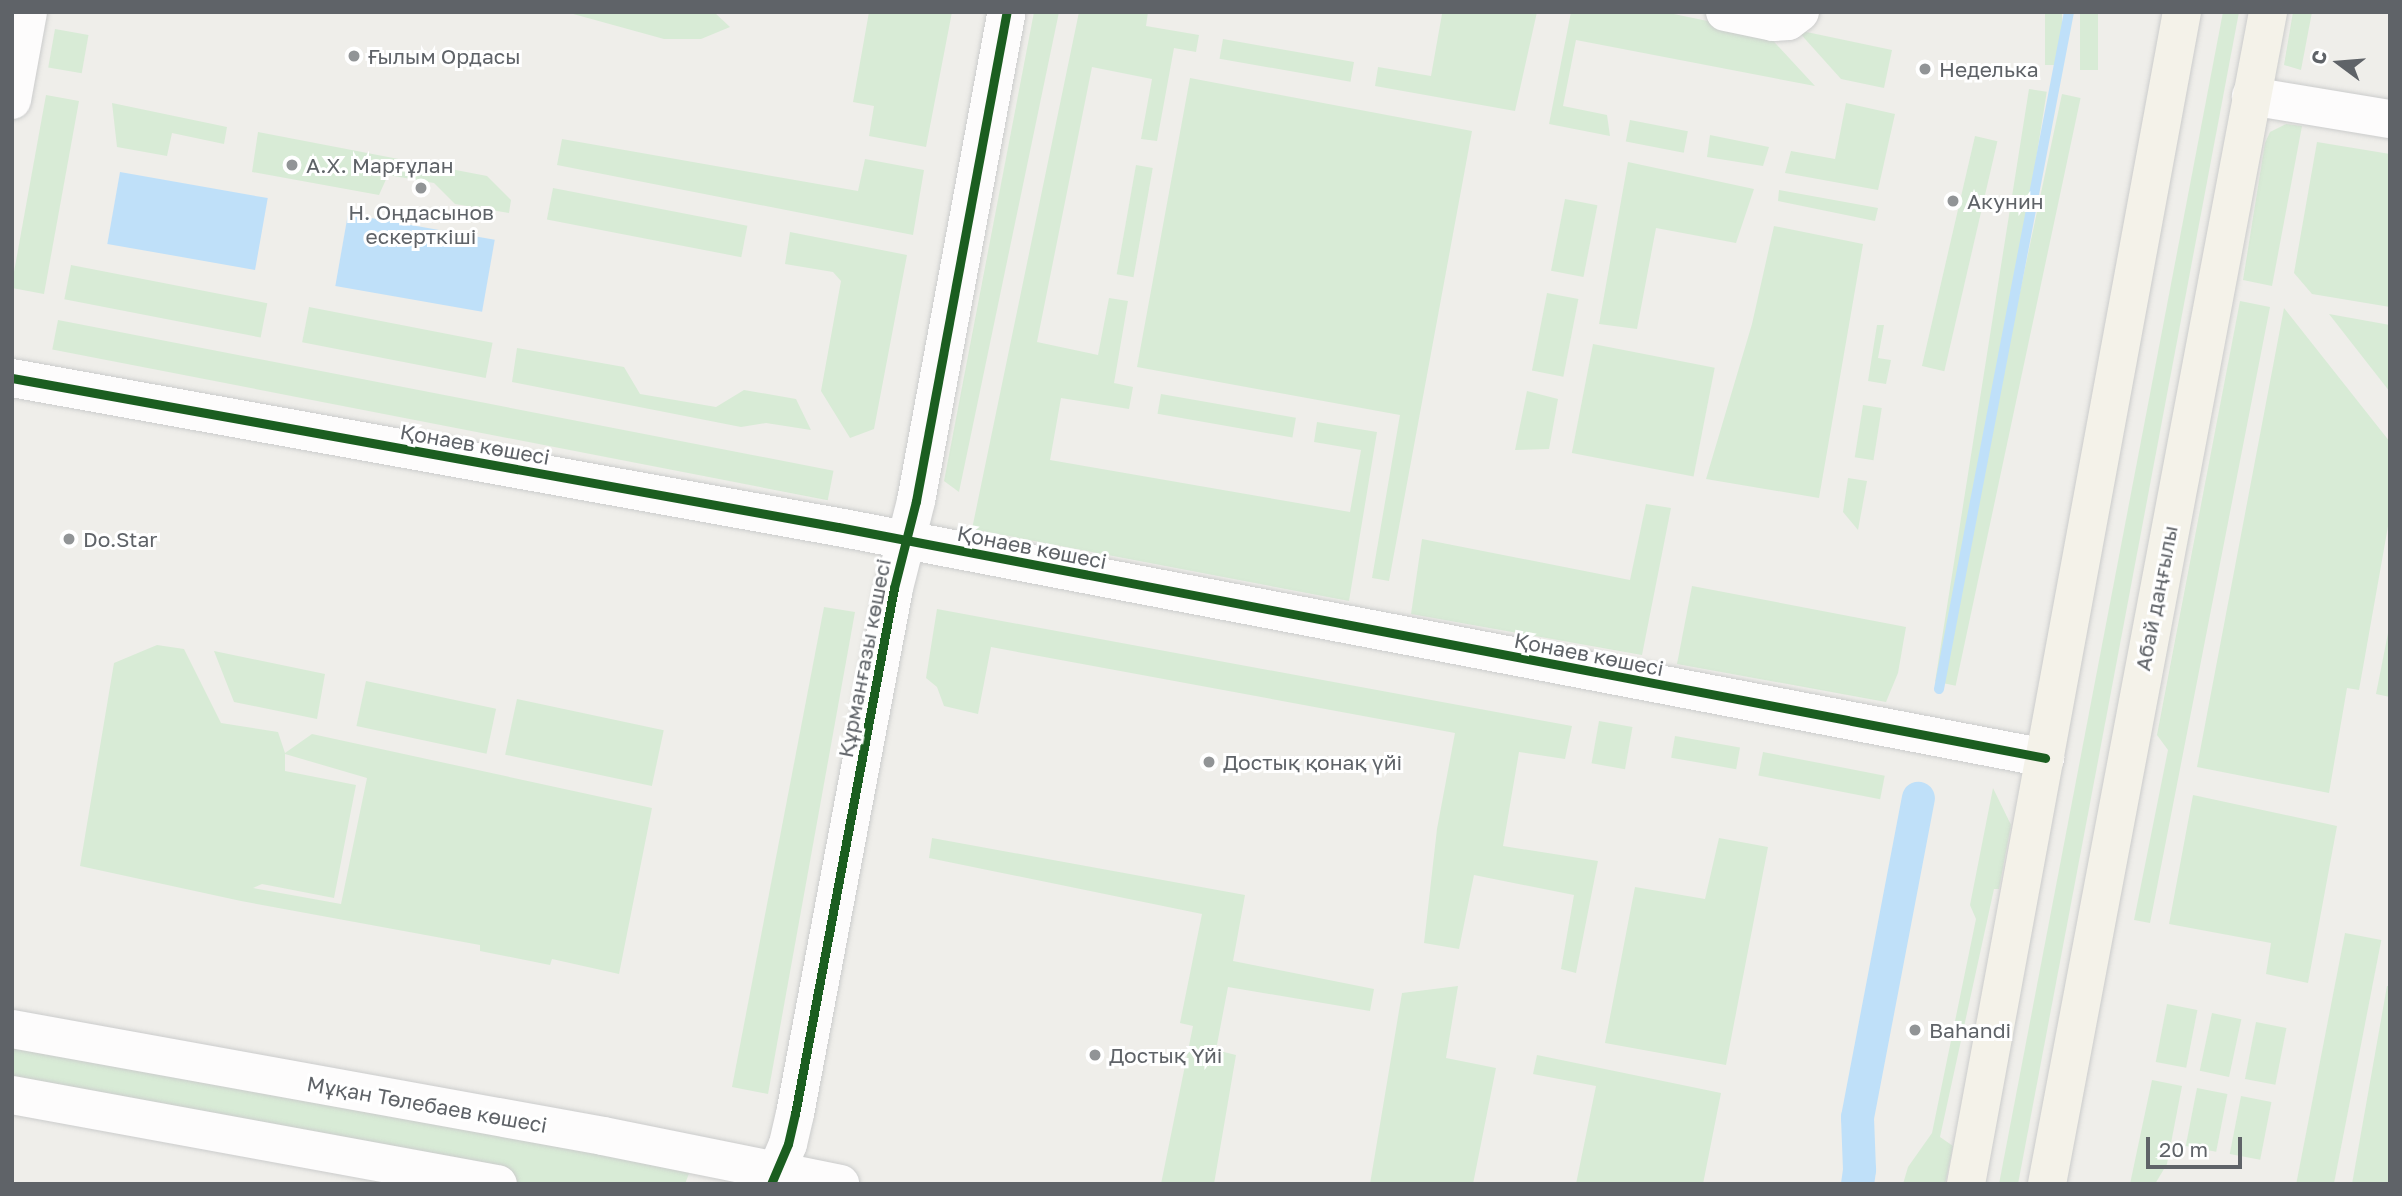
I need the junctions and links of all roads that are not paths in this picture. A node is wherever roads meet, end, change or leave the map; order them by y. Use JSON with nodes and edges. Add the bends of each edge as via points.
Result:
{"nodes":[{"id":1,"x":28,"y":12,"type":"edge"},
{"id":2,"x":1007,"y":12,"type":"edge"},
{"id":3,"x":1725,"y":12,"type":"edge"},
{"id":4,"x":1800,"y":12,"type":"edge"},
{"id":5,"x":2182,"y":12,"type":"edge"},
{"id":6,"x":2268,"y":12,"type":"edge"},
{"id":7,"x":2251,"y":96,"type":"junction"},
{"id":8,"x":12,"y":100,"type":"edge"},
{"id":9,"x":2390,"y":119,"type":"edge"},
{"id":10,"x":12,"y":378,"type":"edge"},
{"id":11,"x":905,"y":541,"type":"junction"},
{"id":12,"x":2045,"y":758,"type":"junction"},
{"id":13,"x":12,"y":1029,"type":"edge"},
{"id":14,"x":12,"y":1095,"type":"edge"},
{"id":15,"x":783,"y":1171,"type":"edge"},
{"id":16,"x":498,"y":1184,"type":"edge"},
{"id":17,"x":840,"y":1184,"type":"edge"},
{"id":18,"x":1966,"y":1184,"type":"edge"},
{"id":19,"x":2046,"y":1184,"type":"edge"}],
"edges":[{"from":1,"to":8,"type":"street"},
{"from":2,"to":11,"type":"street","name":"Құрманғазы көшесі"},
{"from":3,"to":4,"type":"street","via":[[1773,22],[1788,21]]},
{"from":5,"to":12,"type":"main road"},
{"from":6,"to":7,"type":"main road","name":"Абай даңғылы"},
{"from":7,"to":9,"type":"street"},
{"from":7,"to":19,"type":"main road","name":"Абай даңғылы"},
{"from":10,"to":11,"type":"street","name":"Қонаев көшесі"},
{"from":11,"to":12,"type":"street","name":"Қонаев көшесі"},
{"from":11,"to":15,"type":"street","name":"Құрманғазы көшесі"},
{"from":12,"to":18,"type":"main road"},
{"from":13,"to":15,"type":"street","name":"Мұқан Төлебаев көшесі"},
{"from":14,"to":16,"type":"street"},
{"from":15,"to":17,"type":"street","name":"Мұқан Төлебаев көшесі"}]}
